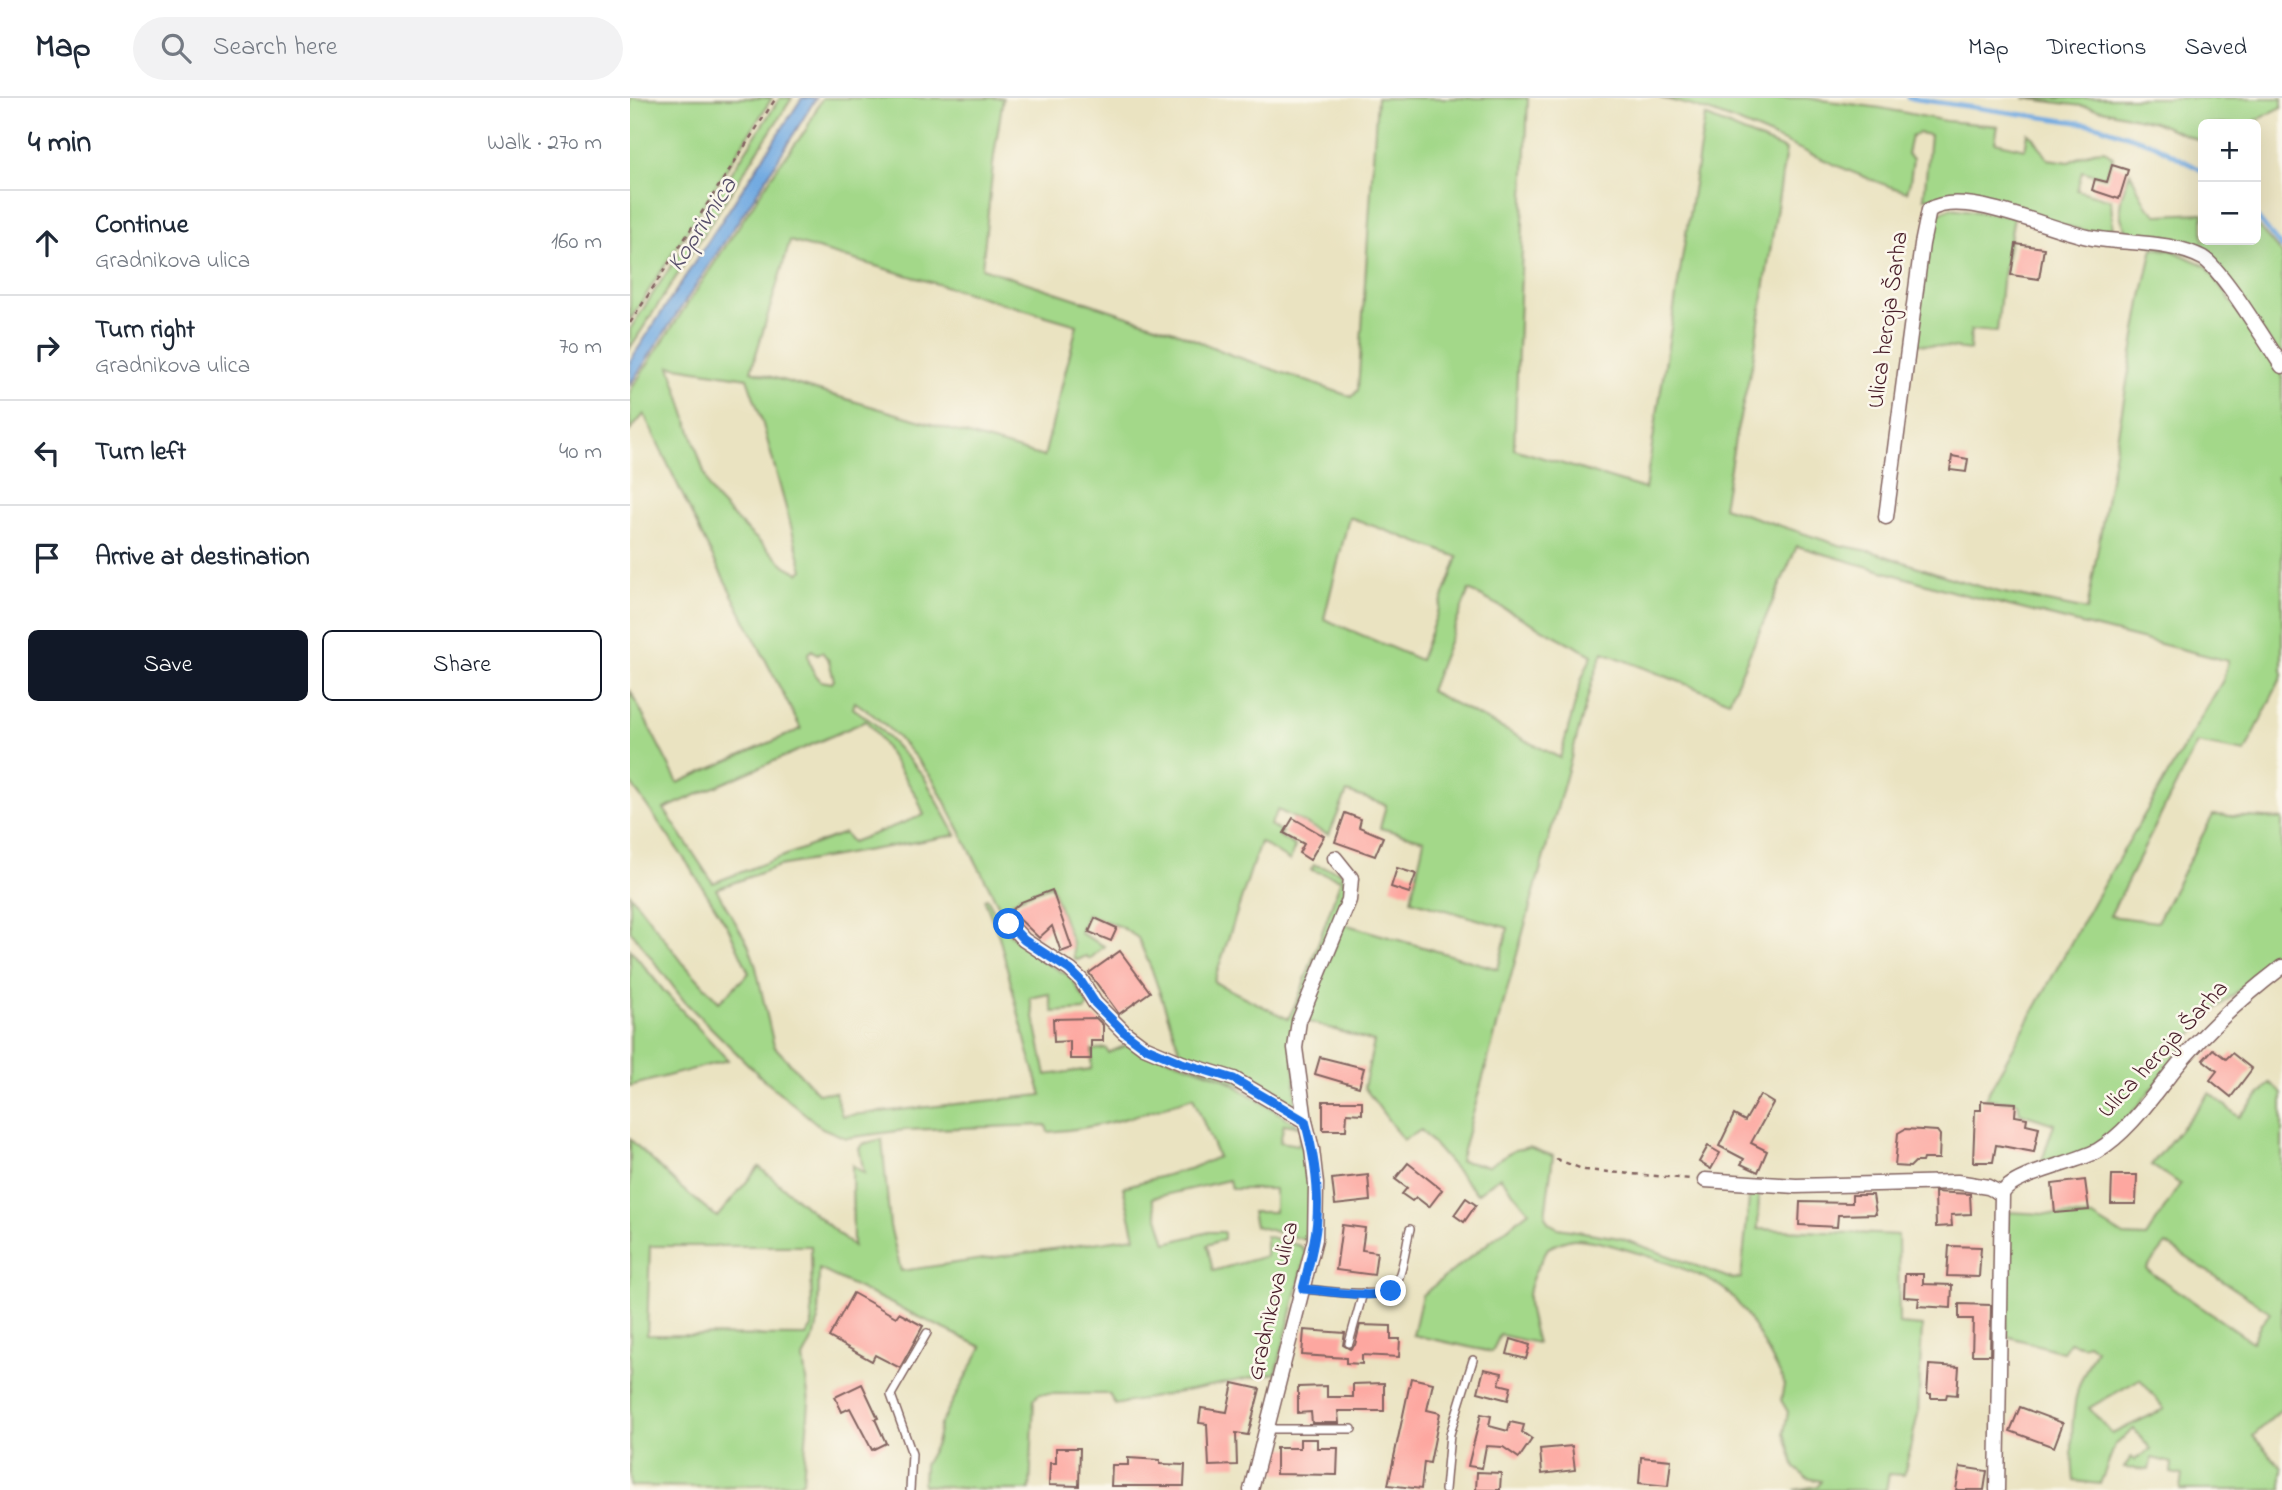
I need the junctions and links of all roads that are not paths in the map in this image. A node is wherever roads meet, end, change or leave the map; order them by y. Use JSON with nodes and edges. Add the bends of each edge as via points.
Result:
{"nodes":[{"id":1,"x":2282,"y":366,"type":"edge"},
{"id":2,"x":1886,"y":517,"type":"dead end"},
{"id":3,"x":1335,"y":858,"type":"dead end"},
{"id":4,"x":1009,"y":924,"type":"dead end"},
{"id":5,"x":2282,"y":967,"type":"edge"},
{"id":6,"x":1305,"y":1121,"type":"junction"},
{"id":7,"x":1705,"y":1180,"type":"road end"},
{"id":8,"x":2002,"y":1194,"type":"junction"},
{"id":9,"x":1410,"y":1229,"type":"dead end"},
{"id":10,"x":1303,"y":1289,"type":"junction"},
{"id":11,"x":1363,"y":1293,"type":"junction"},
{"id":12,"x":927,"y":1333,"type":"dead end"},
{"id":13,"x":1349,"y":1343,"type":"dead end"},
{"id":14,"x":1473,"y":1360,"type":"dead end"},
{"id":15,"x":1267,"y":1429,"type":"junction"},
{"id":16,"x":1352,"y":1429,"type":"dead end"},
{"id":17,"x":910,"y":1490,"type":"edge"},
{"id":18,"x":1251,"y":1490,"type":"edge"},
{"id":19,"x":1445,"y":1490,"type":"edge"},
{"id":20,"x":1997,"y":1490,"type":"edge"}],
"edges":[{"from":1,"to":2,"type":"street","name":"Ulica heroja Šarha","via":[[2205,259],[2172,247],[2091,238],[2020,215],[1936,205],[1928,210],[1922,244]]},
{"from":3,"to":6,"type":"street","name":"Gradnikova ulica","via":[[1352,885],[1343,919],[1299,1021],[1295,1048]]},
{"from":4,"to":6,"type":"street","via":[[1024,940],[1070,970],[1095,1003],[1144,1047],[1234,1079]]},
{"from":5,"to":8,"type":"street","name":"Ulica heroja Šarha","via":[[2248,993],[2188,1053],[2115,1138],[2082,1158],[2015,1181]]},
{"from":6,"to":10,"type":"street","name":"Gradnikova ulica","via":[[1312,1149],[1316,1217]]},
{"from":7,"to":8,"type":"street","via":[[1796,1186],[1957,1182]]},
{"from":8,"to":20,"type":"street"},
{"from":9,"to":11,"type":"lane","via":[[1395,1286],[1387,1293]]},
{"from":10,"to":11,"type":"lane"},
{"from":10,"to":15,"type":"street","name":"Gradnikova ulica"},
{"from":11,"to":13,"type":"lane"},
{"from":12,"to":17,"type":"lane","via":[[891,1395],[912,1454]]},
{"from":14,"to":19,"type":"lane","via":[[1450,1434]]},
{"from":15,"to":16,"type":"lane"},
{"from":15,"to":18,"type":"street","name":"Gradnikova ulica"}]}
